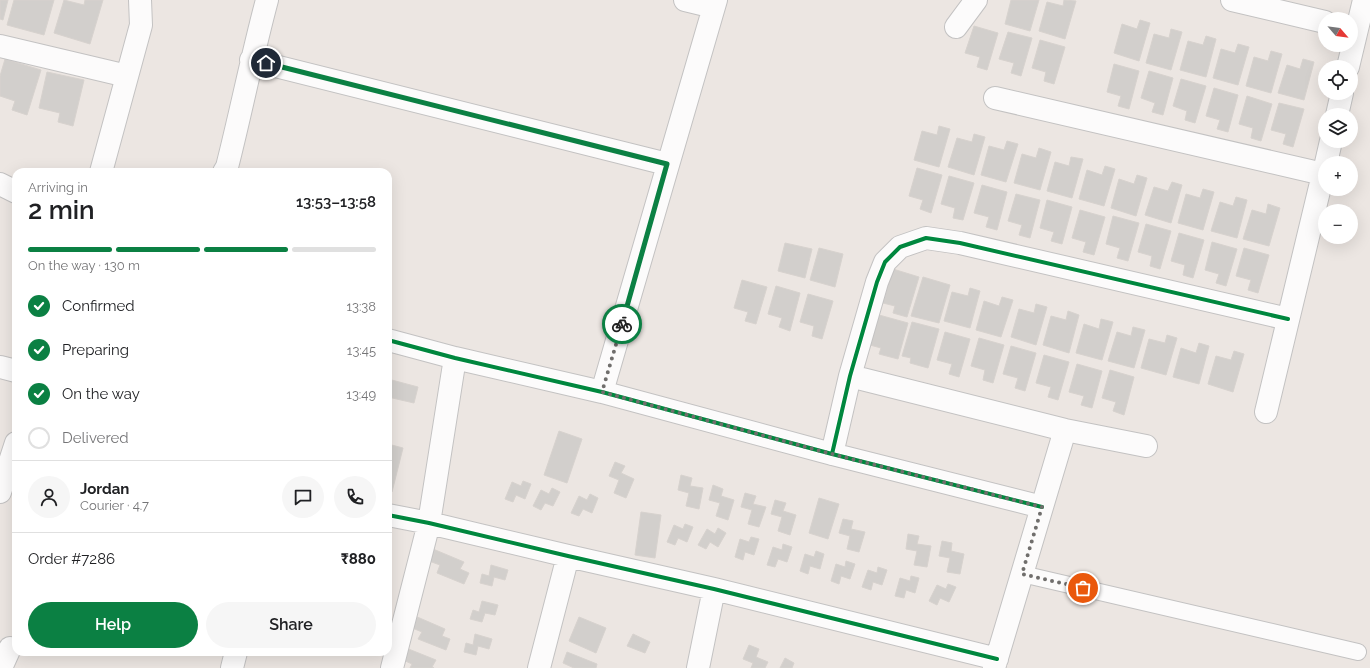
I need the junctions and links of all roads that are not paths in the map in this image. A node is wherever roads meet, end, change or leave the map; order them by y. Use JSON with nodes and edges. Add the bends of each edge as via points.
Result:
{"nodes":[{"id":1,"x":140,"y":0,"type":"edge"},
{"id":2,"x":267,"y":0,"type":"edge"},
{"id":3,"x":685,"y":0,"type":"edge"},
{"id":4,"x":976,"y":0,"type":"edge"},
{"id":5,"x":1232,"y":0,"type":"edge"},
{"id":6,"x":1364,"y":0,"type":"edge"},
{"id":7,"x":715,"y":4,"type":"edge"},
{"id":8,"x":1318,"y":20,"type":"edge"},
{"id":9,"x":956,"y":27,"type":"dead end"},
{"id":10,"x":1359,"y":31,"type":"edge"},
{"id":11,"x":0,"y":46,"type":"edge"},
{"id":12,"x":251,"y":60,"type":"junction"},
{"id":13,"x":1350,"y":60,"type":"edge"},
{"id":14,"x":127,"y":76,"type":"junction"},
{"id":15,"x":994,"y":98,"type":"dead end"},
{"id":16,"x":667,"y":164,"type":"junction"},
{"id":17,"x":1318,"y":167,"type":"edge"},
{"id":18,"x":102,"y":168,"type":"edge"},
{"id":19,"x":227,"y":168,"type":"edge"},
{"id":20,"x":0,"y":184,"type":"edge"},
{"id":21,"x":12,"y":190,"type":"edge"},
{"id":22,"x":1318,"y":196,"type":"edge"},
{"id":23,"x":1288,"y":319,"type":"junction"},
{"id":24,"x":392,"y":341,"type":"edge"},
{"id":25,"x":455,"y":358,"type":"junction"},
{"id":26,"x":0,"y":367,"type":"edge"},
{"id":27,"x":12,"y":370,"type":"edge"},
{"id":28,"x":850,"y":376,"type":"junction"},
{"id":29,"x":602,"y":392,"type":"junction"},
{"id":30,"x":1266,"y":412,"type":"dead end"},
{"id":31,"x":1065,"y":430,"type":"junction"},
{"id":32,"x":1146,"y":446,"type":"dead end"},
{"id":33,"x":832,"y":454,"type":"junction"},
{"id":34,"x":12,"y":455,"type":"edge"},
{"id":35,"x":0,"y":492,"type":"edge"},
{"id":36,"x":1042,"y":507,"type":"junction"},
{"id":37,"x":392,"y":516,"type":"edge"},
{"id":38,"x":429,"y":522,"type":"junction"},
{"id":39,"x":568,"y":556,"type":"junction"},
{"id":40,"x":1022,"y":574,"type":"junction"},
{"id":41,"x":714,"y":589,"type":"junction"},
{"id":42,"x":9,"y":649,"type":"edge"},
{"id":43,"x":1358,"y":652,"type":"dead end"},
{"id":44,"x":235,"y":656,"type":"edge"},
{"id":45,"x":995,"y":664,"type":"edge"},
{"id":46,"x":1,"y":668,"type":"edge"},
{"id":47,"x":232,"y":668,"type":"edge"},
{"id":48,"x":392,"y":668,"type":"edge"},
{"id":49,"x":539,"y":668,"type":"edge"},
{"id":50,"x":698,"y":668,"type":"edge"}],
"edges":[{"from":1,"to":14,"type":"street","via":[[141,25]]},
{"from":2,"to":12,"type":"street"},
{"from":3,"to":7,"type":"street"},
{"from":4,"to":9,"type":"street"},
{"from":5,"to":8,"type":"street"},
{"from":6,"to":10,"type":"street"},
{"from":7,"to":16,"type":"street"},
{"from":10,"to":13,"type":"street"},
{"from":11,"to":14,"type":"street"},
{"from":12,"to":16,"type":"street"},
{"from":12,"to":19,"type":"street"},
{"from":14,"to":18,"type":"street"},
{"from":15,"to":17,"type":"street"},
{"from":16,"to":29,"type":"street"},
{"from":20,"to":21,"type":"street"},
{"from":22,"to":23,"type":"street"},
{"from":23,"to":28,"type":"street","via":[[960,243],[926,238],[900,247],[885,262]]},
{"from":23,"to":30,"type":"street"},
{"from":24,"to":25,"type":"street"},
{"from":25,"to":29,"type":"street"},
{"from":25,"to":38,"type":"street"},
{"from":26,"to":27,"type":"street"},
{"from":28,"to":31,"type":"street"},
{"from":28,"to":33,"type":"street"},
{"from":29,"to":33,"type":"street"},
{"from":31,"to":32,"type":"street"},
{"from":31,"to":36,"type":"street"},
{"from":33,"to":36,"type":"street"},
{"from":34,"to":35,"type":"street"},
{"from":36,"to":40,"type":"street"},
{"from":37,"to":38,"type":"street"},
{"from":38,"to":39,"type":"street"},
{"from":38,"to":48,"type":"street"},
{"from":39,"to":41,"type":"street"},
{"from":39,"to":49,"type":"street"},
{"from":40,"to":43,"type":"lane"},
{"from":40,"to":45,"type":"street"},
{"from":41,"to":45,"type":"street"},
{"from":41,"to":50,"type":"street"},
{"from":42,"to":46,"type":"street"},
{"from":44,"to":47,"type":"street"}]}
